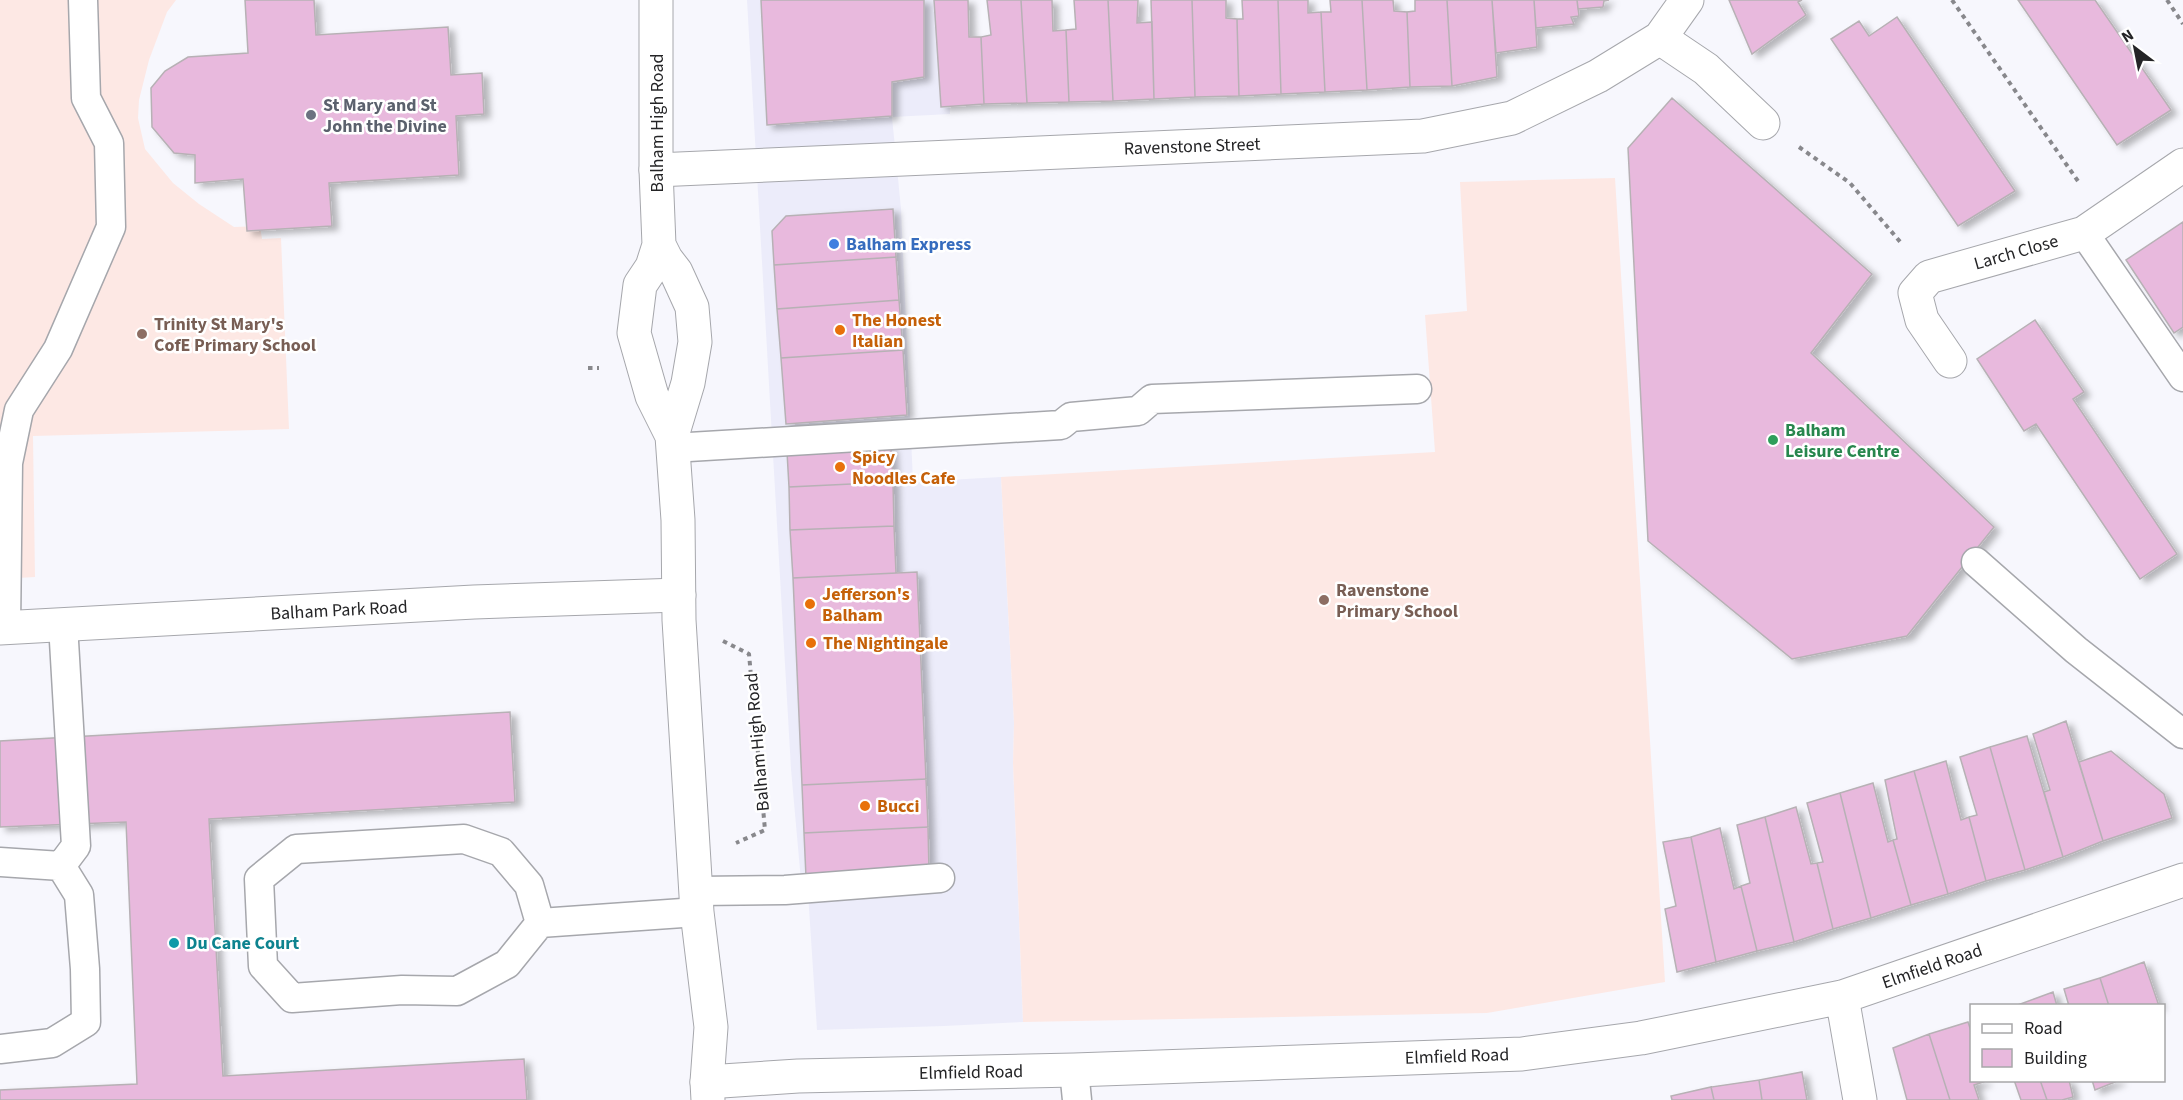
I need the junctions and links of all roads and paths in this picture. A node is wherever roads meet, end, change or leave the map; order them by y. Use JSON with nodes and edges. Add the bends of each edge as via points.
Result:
{"nodes":[{"id":1,"x":83,"y":0,"type":"edge"},
{"id":2,"x":656,"y":0,"type":"edge"},
{"id":3,"x":1687,"y":0,"type":"edge"},
{"id":4,"x":1952,"y":0,"type":"edge"},
{"id":5,"x":2167,"y":0,"type":"edge"},
{"id":6,"x":2183,"y":24,"type":"edge"},
{"id":7,"x":1660,"y":38,"type":"junction"},
{"id":8,"x":1763,"y":123,"type":"joint"},
{"id":9,"x":2183,"y":165,"type":"edge"},
{"id":10,"x":656,"y":170,"type":"junction"},
{"id":11,"x":2095,"y":226,"type":"junction"},
{"id":12,"x":659,"y":245,"type":"junction"},
{"id":13,"x":1929,"y":277,"type":"junction"},
{"id":14,"x":1950,"y":361,"type":"dead end"},
{"id":15,"x":588,"y":368,"type":"dead end"},
{"id":16,"x":599,"y":368,"type":"dead end"},
{"id":17,"x":2183,"y":377,"type":"edge"},
{"id":18,"x":1418,"y":389,"type":"dead end"},
{"id":19,"x":672,"y":442,"type":"junction"},
{"id":20,"x":1976,"y":562,"type":"dead end"},
{"id":21,"x":679,"y":608,"type":"junction"},
{"id":22,"x":63,"y":624,"type":"junction"},
{"id":23,"x":3,"y":627,"type":"edge"},
{"id":24,"x":2183,"y":734,"type":"edge"},
{"id":25,"x":0,"y":862,"type":"edge"},
{"id":26,"x":61,"y":866,"type":"junction"},
{"id":27,"x":940,"y":878,"type":"dead end"},
{"id":28,"x":696,"y":889,"type":"junction"},
{"id":29,"x":2180,"y":889,"type":"edge"},
{"id":30,"x":540,"y":923,"type":"junction"},
{"id":31,"x":1842,"y":997,"type":"junction"},
{"id":32,"x":0,"y":1049,"type":"edge"},
{"id":33,"x":1075,"y":1085,"type":"edge"},
{"id":34,"x":707,"y":1091,"type":"edge"},
{"id":35,"x":1860,"y":1100,"type":"edge"}],
"edges":[{"from":1,"to":23,"type":"lane","via":[[86,98],[109,142],[111,227],[58,349],[19,410],[8,463]]},
{"from":2,"to":10,"type":"main road","name":"Balham High Road"},
{"from":3,"to":7,"type":"main road","name":"Ravenstone Street"},
{"from":4,"to":11,"type":"path"},
{"from":5,"to":6,"type":"path"},
{"from":7,"to":8,"type":"main road","via":[[1706,69]]},
{"from":7,"to":10,"type":"main road","name":"Ravenstone Street","via":[[1598,76],[1512,118],[1423,136]]},
{"from":8,"to":13,"type":"path","via":[[1850,183]]},
{"from":9,"to":11,"type":"main road","name":"Larch Close"},
{"from":10,"to":12,"type":"main road","name":"Balham High Road"},
{"from":11,"to":13,"type":"main road","name":"Larch Close"},
{"from":11,"to":17,"type":"lane"},
{"from":12,"to":19,"type":"main road","name":"Balham High Road","via":[[692,307],[695,342]]},
{"from":12,"to":19,"type":"main road","name":"Balham High Road","via":[[652,267],[640,285],[634,333],[652,396]]},
{"from":13,"to":14,"type":"main road","via":[[1915,292],[1922,320]]},
{"from":15,"to":16,"type":"path"},
{"from":18,"to":19,"type":"lane","via":[[1152,399],[1138,411],[1071,417],[1061,425]]},
{"from":19,"to":21,"type":"main road","name":"Balham High Road"},
{"from":20,"to":24,"type":"lane","via":[[2076,650]]},
{"from":21,"to":22,"type":"main road","name":"Balham Park Road","via":[[573,599]]},
{"from":21,"to":28,"type":"main road","name":"Balham High Road"},
{"from":21,"to":28,"type":"path","name":"Balham High Road","via":[[749,654],[765,830]]},
{"from":22,"to":23,"type":"main road","name":"Balham Park Road"},
{"from":22,"to":26,"type":"lane","via":[[76,846]]},
{"from":25,"to":26,"type":"lane"},
{"from":26,"to":32,"type":"lane","via":[[79,895],[86,1022],[52,1043]]},
{"from":27,"to":28,"type":"lane","via":[[785,890]]},
{"from":28,"to":30,"type":"lane"},
{"from":28,"to":34,"type":"main road","name":"Balham High Road","via":[[711,1028]]},
{"from":29,"to":31,"type":"main road","name":"Elmfield Road"},
{"from":30,"to":30,"type":"lane","via":[[507,964],[457,991],[402,990],[292,998],[263,966],[260,879],[296,849],[464,839],[501,852],[529,885]]},
{"from":31,"to":33,"type":"main road","name":"Elmfield Road","via":[[1641,1038],[1522,1054]]},
{"from":31,"to":35,"type":"main road"},
{"from":33,"to":34,"type":"main road","name":"Elmfield Road","via":[[796,1076]]}]}
